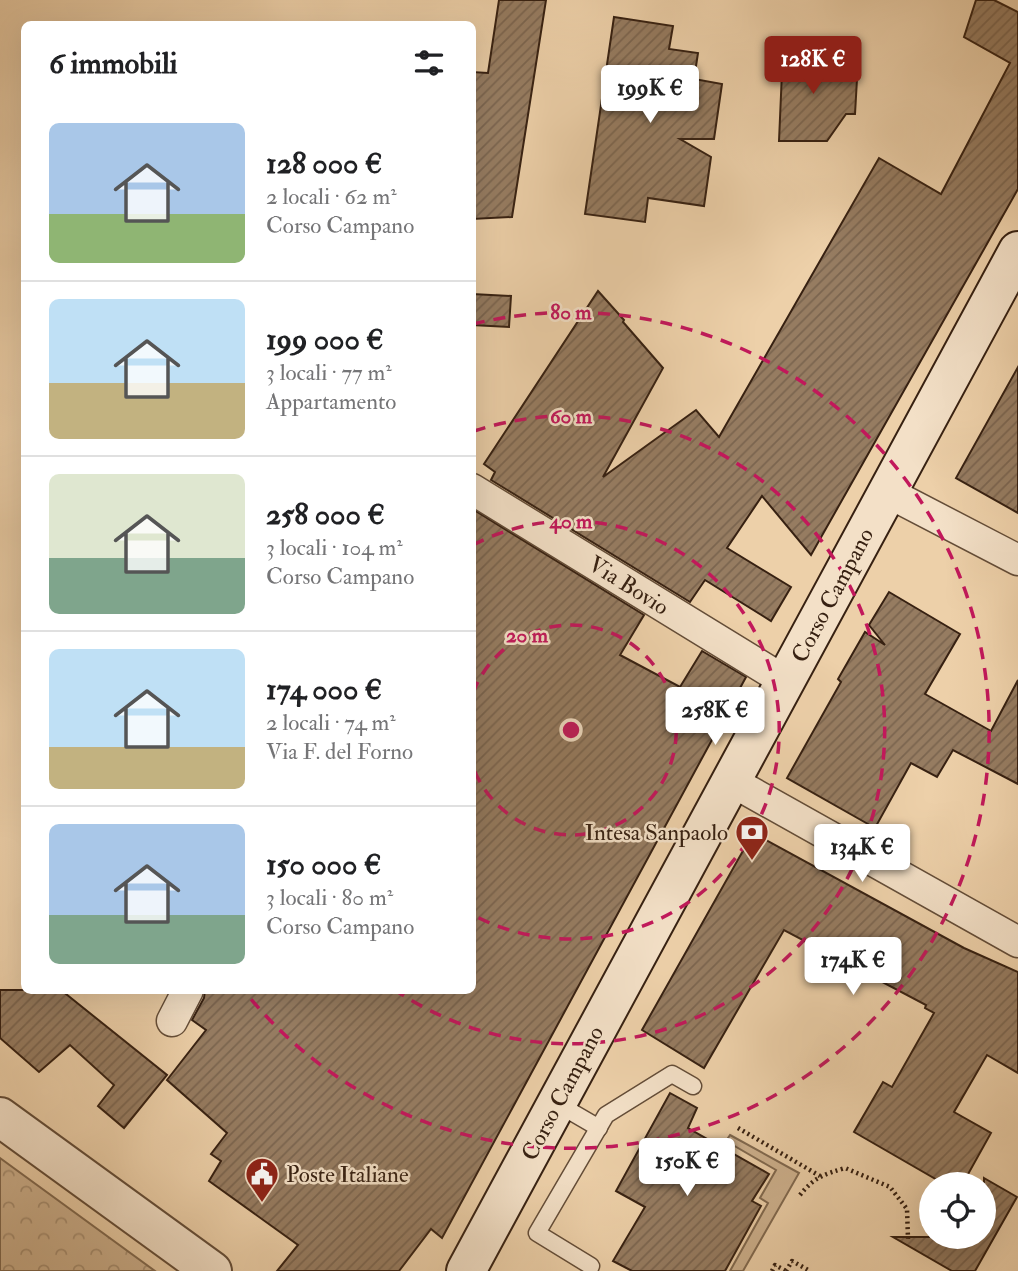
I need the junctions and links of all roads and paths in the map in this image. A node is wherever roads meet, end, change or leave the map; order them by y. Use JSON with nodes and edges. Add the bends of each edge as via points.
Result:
{"nodes":[{"id":1,"x":1018,"y":251,"type":"edge"},
{"id":2,"x":476,"y":491,"type":"edge"},
{"id":3,"x":887,"y":492,"type":"junction"},
{"id":4,"x":1018,"y":560,"type":"edge"},
{"id":5,"x":785,"y":681,"type":"junction"},
{"id":6,"x":731,"y":781,"type":"junction"},
{"id":7,"x":1018,"y":942,"type":"edge"},
{"id":8,"x":186,"y":994,"type":"edge"},
{"id":9,"x":172,"y":1021,"type":"dead end"},
{"id":10,"x":693,"y":1086,"type":"dead end"},
{"id":11,"x":556,"y":1103,"type":"junction"},
{"id":12,"x":0,"y":1117,"type":"edge"},
{"id":13,"x":599,"y":1128,"type":"junction"},
{"id":14,"x":738,"y":1128,"type":"dead end"},
{"id":15,"x":820,"y":1176,"type":"junction"},
{"id":16,"x":800,"y":1195,"type":"dead end"},
{"id":17,"x":908,"y":1240,"type":"dead end"},
{"id":18,"x":591,"y":1266,"type":"dead end"},
{"id":19,"x":212,"y":1271,"type":"edge"},
{"id":20,"x":466,"y":1271,"type":"edge"},
{"id":21,"x":772,"y":1271,"type":"edge"},
{"id":22,"x":786,"y":1271,"type":"edge"},
{"id":23,"x":810,"y":1271,"type":"edge"}],
"edges":[{"from":1,"to":3,"type":"main road","name":"Corso Campano"},
{"from":2,"to":5,"type":"street","name":"Via Bovio"},
{"from":3,"to":4,"type":"street"},
{"from":3,"to":5,"type":"main road","name":"Corso Campano"},
{"from":5,"to":6,"type":"main road","name":"Corso Campano"},
{"from":6,"to":7,"type":"street"},
{"from":6,"to":11,"type":"main road","name":"Corso Campano"},
{"from":8,"to":9,"type":"street"},
{"from":10,"to":13,"type":"lane","via":[[672,1074],[606,1115]]},
{"from":11,"to":13,"type":"lane"},
{"from":11,"to":20,"type":"main road","name":"Corso Campano"},
{"from":12,"to":19,"type":"main road"},
{"from":13,"to":18,"type":"lane","via":[[537,1233]]},
{"from":14,"to":15,"type":"path"},
{"from":15,"to":16,"type":"path"},
{"from":15,"to":17,"type":"path","via":[[845,1168],[890,1187],[907,1209]]},
{"from":21,"to":22,"type":"path","via":[[775,1265]]},
{"from":22,"to":23,"type":"path","via":[[792,1261]]}]}
